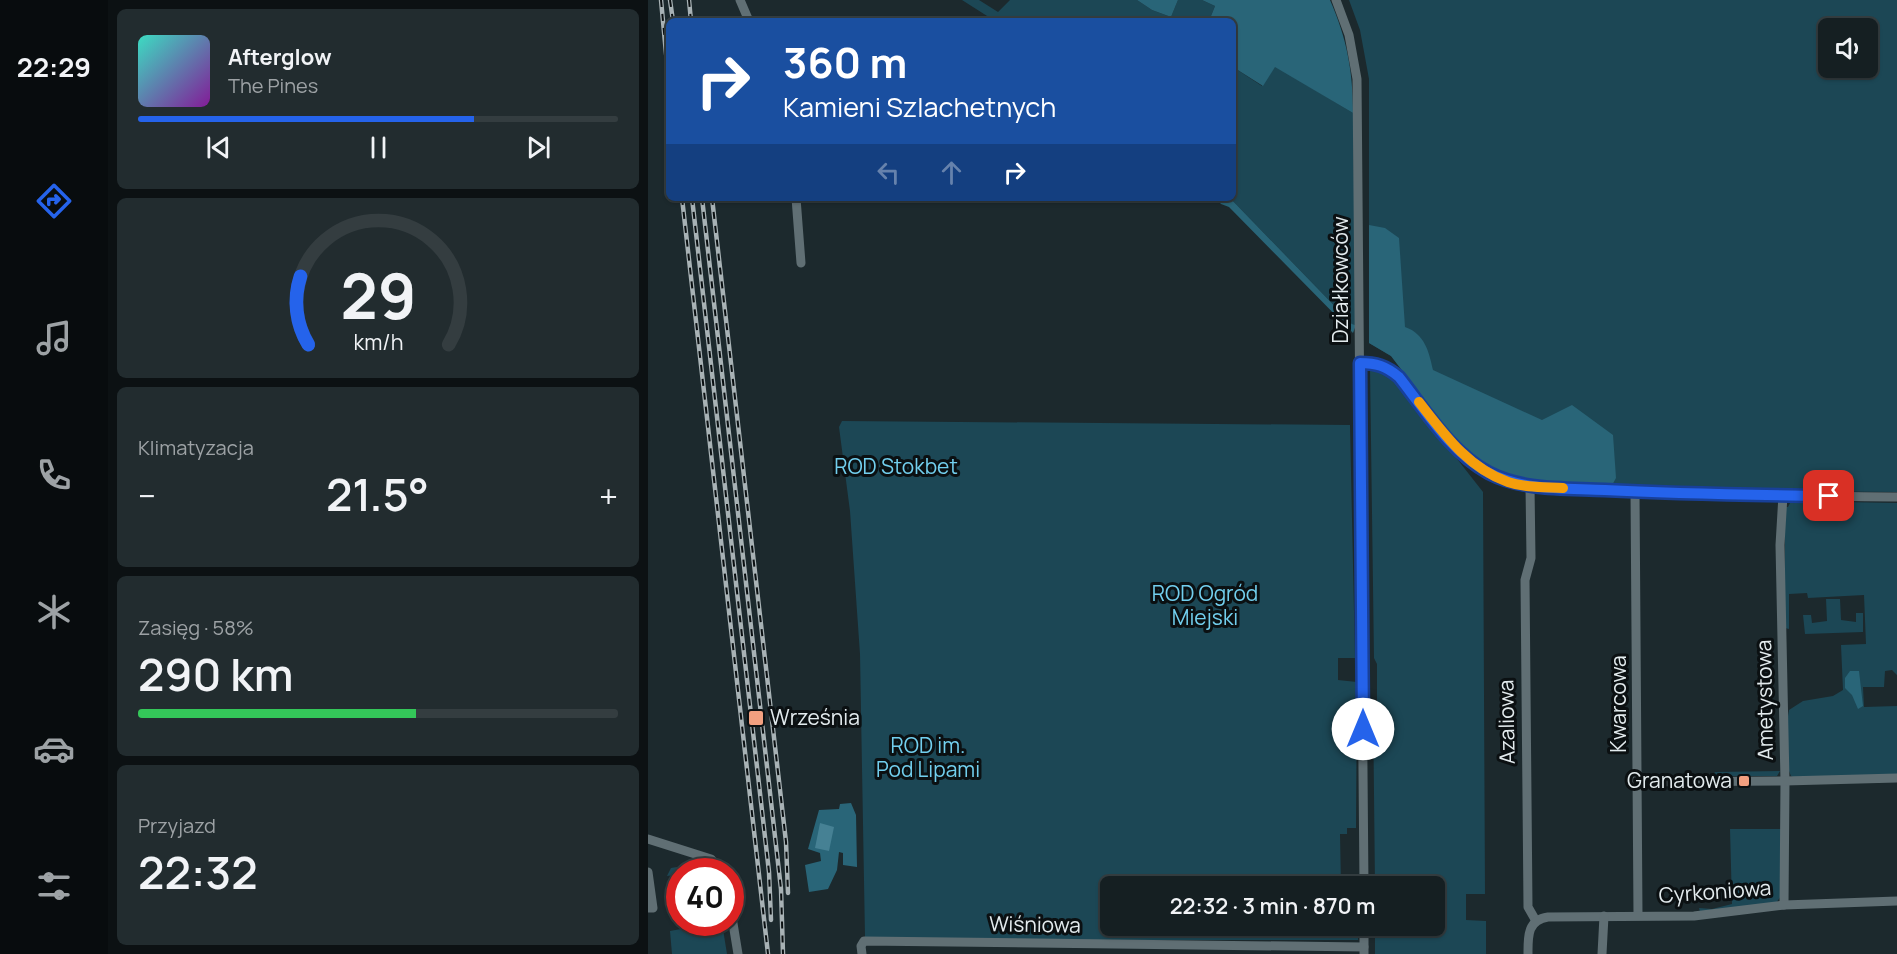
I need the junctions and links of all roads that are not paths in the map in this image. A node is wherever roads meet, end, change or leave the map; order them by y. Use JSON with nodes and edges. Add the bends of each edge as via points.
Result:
{"nodes":[{"id":1,"x":740,"y":0,"type":"edge"},
{"id":2,"x":1336,"y":0,"type":"edge"},
{"id":3,"x":748,"y":18,"type":"edge"},
{"id":4,"x":796,"y":201,"type":"edge"},
{"id":5,"x":801,"y":263,"type":"dead end"},
{"id":6,"x":1360,"y":363,"type":"junction"},
{"id":7,"x":1530,"y":486,"type":"junction"},
{"id":8,"x":1635,"y":492,"type":"junction"},
{"id":9,"x":1783,"y":495,"type":"junction"},
{"id":10,"x":1897,"y":497,"type":"edge"},
{"id":11,"x":1897,"y":778,"type":"edge"},
{"id":12,"x":1785,"y":781,"type":"junction"},
{"id":13,"x":1637,"y":782,"type":"junction"},
{"id":14,"x":648,"y":839,"type":"edge"},
{"id":15,"x":708,"y":858,"type":"edge"},
{"id":16,"x":648,"y":872,"type":"edge"},
{"id":17,"x":1364,"y":876,"type":"edge"},
{"id":18,"x":1897,"y":901,"type":"edge"},
{"id":19,"x":1784,"y":905,"type":"junction"},
{"id":20,"x":648,"y":908,"type":"edge"},
{"id":21,"x":1638,"y":915,"type":"junction"},
{"id":22,"x":1604,"y":916,"type":"junction"},
{"id":23,"x":1536,"y":921,"type":"junction"},
{"id":24,"x":735,"y":936,"type":"edge"},
{"id":25,"x":1364,"y":951,"type":"edge"},
{"id":26,"x":738,"y":954,"type":"edge"},
{"id":27,"x":862,"y":954,"type":"edge"},
{"id":28,"x":1528,"y":954,"type":"edge"},
{"id":29,"x":1602,"y":954,"type":"edge"}],
"edges":[{"from":1,"to":3,"type":"street"},
{"from":2,"to":6,"type":"street","name":"Działkowców","via":[[1356,67]]},
{"from":4,"to":5,"type":"street"},
{"from":6,"to":7,"type":"street","via":[[1381,365],[1399,377],[1468,460],[1508,482]]},
{"from":6,"to":17,"type":"street","name":"Działkowców"},
{"from":7,"to":8,"type":"street"},
{"from":7,"to":23,"type":"street","name":"Azaliowa","via":[[1525,691],[1528,908]]},
{"from":8,"to":9,"type":"street"},
{"from":8,"to":13,"type":"street","name":"Kwarcowa"},
{"from":9,"to":10,"type":"street"},
{"from":9,"to":12,"type":"street","name":"Ametystowa","via":[[1780,545]]},
{"from":11,"to":12,"type":"street"},
{"from":12,"to":13,"type":"street"},
{"from":12,"to":19,"type":"street","name":"Ametystowa"},
{"from":13,"to":21,"type":"street","name":"Kwarcowa"},
{"from":14,"to":15,"type":"street"},
{"from":16,"to":20,"type":"street","via":[[652,908]]},
{"from":18,"to":19,"type":"street","name":"Cyrkoniowa"},
{"from":19,"to":21,"type":"street","name":"Cyrkoniowa","via":[[1694,916]]},
{"from":21,"to":22,"type":"street","name":"Cyrkoniowa"},
{"from":22,"to":23,"type":"street","name":"Cyrkoniowa","via":[[1548,917]]},
{"from":22,"to":29,"type":"street"},
{"from":23,"to":28,"type":"street","via":[[1528,933]]},
{"from":24,"to":26,"type":"street"},
{"from":25,"to":27,"type":"street","name":"Wiśniowa","via":[[864,941]]}]}
